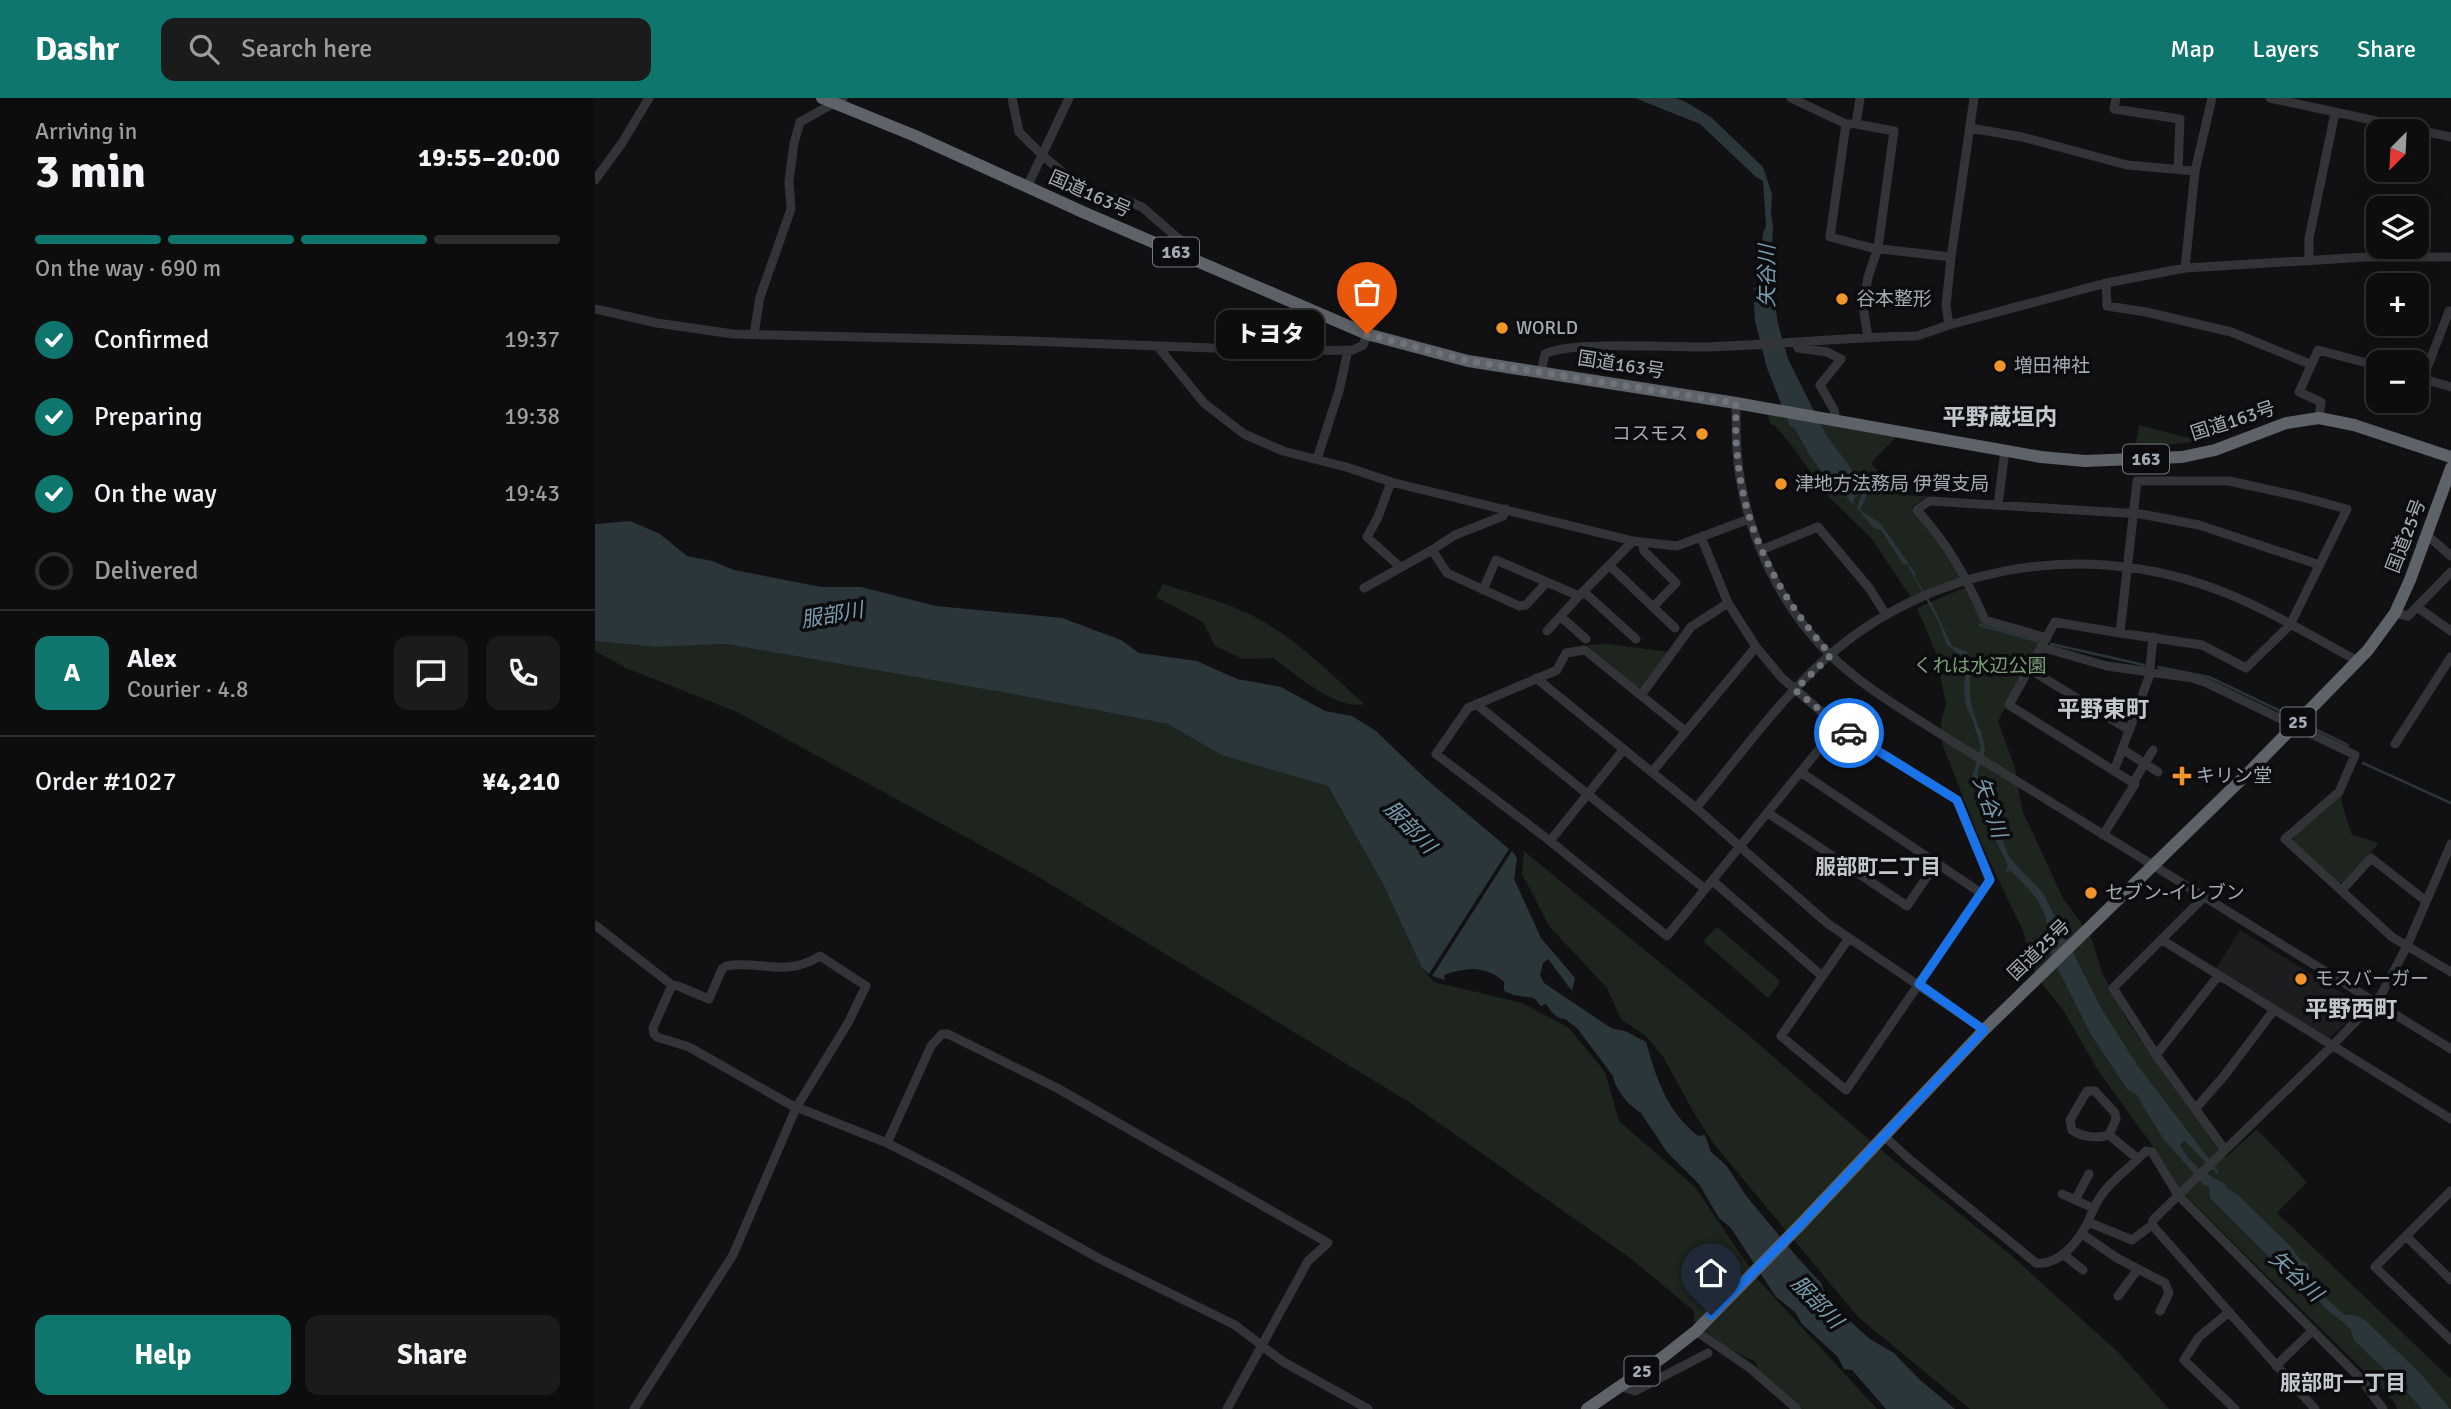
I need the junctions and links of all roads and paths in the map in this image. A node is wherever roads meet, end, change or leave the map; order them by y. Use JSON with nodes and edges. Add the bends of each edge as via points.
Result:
{"nodes":[{"id":1,"x":649,"y":98,"type":"edge"},
{"id":2,"x":1012,"y":98,"type":"edge"},
{"id":3,"x":1069,"y":98,"type":"edge"},
{"id":4,"x":1791,"y":98,"type":"edge"},
{"id":5,"x":1860,"y":98,"type":"edge"},
{"id":6,"x":1974,"y":98,"type":"edge"},
{"id":7,"x":2116,"y":98,"type":"edge"},
{"id":8,"x":2213,"y":98,"type":"edge"},
{"id":9,"x":2272,"y":98,"type":"edge"},
{"id":10,"x":833,"y":99,"type":"edge"},
{"id":11,"x":2335,"y":113,"type":"junction"},
{"id":12,"x":1851,"y":124,"type":"junction"},
{"id":13,"x":1970,"y":128,"type":"junction"},
{"id":14,"x":2451,"y":137,"type":"edge"},
{"id":15,"x":1042,"y":155,"type":"junction"},
{"id":16,"x":2178,"y":169,"type":"junction"},
{"id":17,"x":2195,"y":171,"type":"junction"},
{"id":18,"x":595,"y":180,"type":"edge"},
{"id":19,"x":1027,"y":187,"type":"junction"},
{"id":20,"x":1878,"y":248,"type":"junction"},
{"id":21,"x":1951,"y":257,"type":"junction"},
{"id":22,"x":2451,"y":257,"type":"edge"},
{"id":23,"x":1191,"y":259,"type":"junction"},
{"id":24,"x":2309,"y":261,"type":"junction"},
{"id":25,"x":2185,"y":268,"type":"junction"},
{"id":26,"x":2106,"y":283,"type":"junction"},
{"id":27,"x":595,"y":309,"type":"edge"},
{"id":28,"x":2451,"y":311,"type":"edge"},
{"id":29,"x":1949,"y":325,"type":"junction"},
{"id":30,"x":754,"y":334,"type":"junction"},
{"id":31,"x":1367,"y":334,"type":"junction"},
{"id":32,"x":1868,"y":337,"type":"junction"},
{"id":33,"x":1793,"y":342,"type":"junction"},
{"id":34,"x":1159,"y":348,"type":"junction"},
{"id":35,"x":1348,"y":350,"type":"junction"},
{"id":36,"x":2310,"y":363,"type":"junction"},
{"id":37,"x":2366,"y":363,"type":"edge"},
{"id":38,"x":2429,"y":363,"type":"edge"},
{"id":39,"x":1541,"y":372,"type":"junction"},
{"id":40,"x":2429,"y":381,"type":"edge"},
{"id":41,"x":2451,"y":387,"type":"edge"},
{"id":42,"x":1736,"y":403,"type":"junction"},
{"id":43,"x":2319,"y":418,"type":"junction"},
{"id":44,"x":1835,"y":421,"type":"junction"},
{"id":45,"x":2005,"y":450,"type":"junction"},
{"id":46,"x":2451,"y":457,"type":"edge"},
{"id":47,"x":1317,"y":459,"type":"junction"},
{"id":48,"x":2451,"y":468,"type":"edge"},
{"id":49,"x":1391,"y":482,"type":"junction"},
{"id":50,"x":1998,"y":505,"type":"junction"},
{"id":51,"x":1506,"y":509,"type":"junction"},
{"id":52,"x":2133,"y":513,"type":"junction"},
{"id":53,"x":1749,"y":519,"type":"junction"},
{"id":54,"x":2427,"y":535,"type":"junction"},
{"id":55,"x":1701,"y":537,"type":"junction"},
{"id":56,"x":1638,"y":542,"type":"junction"},
{"id":57,"x":1432,"y":550,"type":"junction"},
{"id":58,"x":1761,"y":550,"type":"junction"},
{"id":59,"x":2451,"y":556,"type":"edge"},
{"id":60,"x":1609,"y":565,"type":"junction"},
{"id":61,"x":2320,"y":565,"type":"junction"},
{"id":62,"x":2127,"y":566,"type":"junction"},
{"id":63,"x":1400,"y":567,"type":"junction"},
{"id":64,"x":2451,"y":572,"type":"edge"},
{"id":65,"x":1964,"y":580,"type":"junction"},
{"id":66,"x":1547,"y":582,"type":"junction"},
{"id":67,"x":1364,"y":588,"type":"dead end"},
{"id":68,"x":1483,"y":590,"type":"junction"},
{"id":69,"x":1582,"y":594,"type":"junction"},
{"id":70,"x":1728,"y":603,"type":"junction"},
{"id":71,"x":1653,"y":607,"type":"junction"},
{"id":72,"x":2417,"y":607,"type":"junction"},
{"id":73,"x":2395,"y":613,"type":"junction"},
{"id":74,"x":1886,"y":615,"type":"junction"},
{"id":75,"x":1561,"y":617,"type":"junction"},
{"id":76,"x":2290,"y":625,"type":"junction"},
{"id":77,"x":1675,"y":628,"type":"dead end"},
{"id":78,"x":1547,"y":631,"type":"dead end"},
{"id":79,"x":2451,"y":631,"type":"edge"},
{"id":80,"x":2120,"y":633,"type":"junction"},
{"id":81,"x":2047,"y":638,"type":"junction"},
{"id":82,"x":2154,"y":638,"type":"junction"},
{"id":83,"x":1586,"y":639,"type":"dead end"},
{"id":84,"x":1636,"y":639,"type":"dead end"},
{"id":85,"x":1756,"y":647,"type":"junction"},
{"id":86,"x":2042,"y":647,"type":"junction"},
{"id":87,"x":1831,"y":655,"type":"junction"},
{"id":88,"x":2451,"y":657,"type":"edge"},
{"id":89,"x":2356,"y":660,"type":"junction"},
{"id":90,"x":2029,"y":669,"type":"junction"},
{"id":91,"x":2150,"y":671,"type":"junction"},
{"id":92,"x":1536,"y":678,"type":"junction"},
{"id":93,"x":1795,"y":690,"type":"junction"},
{"id":94,"x":1641,"y":695,"type":"junction"},
{"id":95,"x":1476,"y":704,"type":"junction"},
{"id":96,"x":1838,"y":726,"type":"junction"},
{"id":97,"x":2295,"y":726,"type":"junction"},
{"id":98,"x":2129,"y":730,"type":"junction"},
{"id":99,"x":1685,"y":731,"type":"junction"},
{"id":100,"x":2395,"y":744,"type":"dead end"},
{"id":101,"x":2122,"y":749,"type":"junction"},
{"id":102,"x":1624,"y":750,"type":"junction"},
{"id":103,"x":2153,"y":750,"type":"dead end"},
{"id":104,"x":2145,"y":764,"type":"junction"},
{"id":105,"x":2114,"y":771,"type":"junction"},
{"id":106,"x":1652,"y":772,"type":"junction"},
{"id":107,"x":2158,"y":772,"type":"dead end"},
{"id":108,"x":1802,"y":773,"type":"junction"},
{"id":109,"x":2133,"y":783,"type":"junction"},
{"id":110,"x":1587,"y":793,"type":"junction"},
{"id":111,"x":1696,"y":808,"type":"junction"},
{"id":112,"x":1768,"y":813,"type":"junction"},
{"id":113,"x":2103,"y":835,"type":"junction"},
{"id":114,"x":1550,"y":841,"type":"junction"},
{"id":115,"x":2451,"y":844,"type":"edge"},
{"id":116,"x":1740,"y":846,"type":"junction"},
{"id":117,"x":1937,"y":862,"type":"junction"},
{"id":118,"x":2152,"y":865,"type":"junction"},
{"id":119,"x":1713,"y":881,"type":"junction"},
{"id":120,"x":1705,"y":889,"type":"junction"},
{"id":121,"x":2341,"y":891,"type":"junction"},
{"id":122,"x":1981,"y":893,"type":"junction"},
{"id":123,"x":2204,"y":897,"type":"junction"},
{"id":124,"x":2426,"y":901,"type":"junction"},
{"id":125,"x":595,"y":925,"type":"edge"},
{"id":126,"x":1849,"y":938,"type":"junction"},
{"id":127,"x":2162,"y":940,"type":"junction"},
{"id":128,"x":2407,"y":946,"type":"junction"},
{"id":129,"x":2451,"y":972,"type":"edge"},
{"id":130,"x":1822,"y":976,"type":"junction"},
{"id":131,"x":2218,"y":976,"type":"junction"},
{"id":132,"x":1919,"y":984,"type":"junction"},
{"id":133,"x":672,"y":985,"type":"junction"},
{"id":134,"x":2375,"y":1003,"type":"junction"},
{"id":135,"x":2274,"y":1010,"type":"junction"},
{"id":136,"x":1984,"y":1030,"type":"junction"},
{"id":137,"x":2332,"y":1046,"type":"junction"},
{"id":138,"x":2451,"y":1049,"type":"edge"},
{"id":139,"x":2156,"y":1055,"type":"junction"},
{"id":140,"x":796,"y":1108,"type":"junction"},
{"id":141,"x":2195,"y":1109,"type":"junction"},
{"id":142,"x":2451,"y":1119,"type":"edge"},
{"id":143,"x":2109,"y":1135,"type":"junction"},
{"id":144,"x":1883,"y":1138,"type":"junction"},
{"id":145,"x":887,"y":1143,"type":"junction"},
{"id":146,"x":2225,"y":1150,"type":"junction"},
{"id":147,"x":2138,"y":1158,"type":"junction"},
{"id":148,"x":2089,"y":1174,"type":"dead end"},
{"id":149,"x":2061,"y":1194,"type":"dead end"},
{"id":150,"x":2178,"y":1195,"type":"junction"},
{"id":151,"x":2449,"y":1196,"type":"edge"},
{"id":152,"x":2075,"y":1200,"type":"junction"},
{"id":153,"x":2093,"y":1208,"type":"junction"},
{"id":154,"x":2088,"y":1222,"type":"junction"},
{"id":155,"x":2152,"y":1225,"type":"junction"},
{"id":156,"x":2082,"y":1234,"type":"junction"},
{"id":157,"x":2406,"y":1236,"type":"junction"},
{"id":158,"x":2063,"y":1254,"type":"junction"},
{"id":159,"x":2138,"y":1269,"type":"junction"},
{"id":160,"x":2083,"y":1270,"type":"dead end"},
{"id":161,"x":2451,"y":1280,"type":"edge"},
{"id":162,"x":2118,"y":1296,"type":"dead end"},
{"id":163,"x":2159,"y":1311,"type":"dead end"},
{"id":164,"x":2228,"y":1312,"type":"junction"},
{"id":165,"x":2313,"y":1330,"type":"junction"},
{"id":166,"x":1696,"y":1331,"type":"junction"},
{"id":167,"x":2451,"y":1340,"type":"edge"},
{"id":168,"x":1263,"y":1345,"type":"junction"},
{"id":169,"x":1708,"y":1353,"type":"dead end"},
{"id":170,"x":2276,"y":1366,"type":"junction"},
{"id":171,"x":1622,"y":1384,"type":"junction"},
{"id":172,"x":634,"y":1409,"type":"edge"},
{"id":173,"x":1227,"y":1409,"type":"edge"},
{"id":174,"x":1369,"y":1409,"type":"edge"},
{"id":175,"x":1587,"y":1409,"type":"edge"},
{"id":176,"x":1797,"y":1409,"type":"edge"},
{"id":177,"x":2235,"y":1409,"type":"edge"},
{"id":178,"x":2315,"y":1409,"type":"edge"},
{"id":179,"x":2383,"y":1409,"type":"edge"}],
"edges":[{"from":1,"to":18,"type":"street"},
{"from":2,"to":15,"type":"street","via":[[1019,131]]},
{"from":3,"to":15,"type":"street"},
{"from":4,"to":12,"type":"street"},
{"from":5,"to":12,"type":"street"},
{"from":6,"to":13,"type":"street"},
{"from":7,"to":16,"type":"street","via":[[2114,109],[2181,119]]},
{"from":8,"to":17,"type":"street"},
{"from":9,"to":11,"type":"street"},
{"from":10,"to":19,"type":"highway","name":"国道163号","number":"163"},
{"from":10,"to":30,"type":"street","via":[[800,122],[789,181],[790,209],[760,297]]},
{"from":11,"to":14,"type":"street"},
{"from":11,"to":24,"type":"street","via":[[2309,238]]},
{"from":12,"to":20,"type":"street","via":[[1894,131]]},
{"from":12,"to":20,"type":"street","via":[[1830,237]]},
{"from":13,"to":16,"type":"street","via":[[2022,136],[2127,165]]},
{"from":13,"to":21,"type":"street"},
{"from":15,"to":19,"type":"street"},
{"from":15,"to":23,"type":"street","via":[[1095,197],[1142,206],[1192,251]]},
{"from":16,"to":17,"type":"street"},
{"from":17,"to":25,"type":"street"},
{"from":19,"to":23,"type":"highway","name":"国道163号","number":"163"},
{"from":20,"to":21,"type":"street"},
{"from":20,"to":32,"type":"street","via":[[1863,307]]},
{"from":21,"to":29,"type":"street","via":[[1946,306]]},
{"from":22,"to":24,"type":"street"},
{"from":23,"to":31,"type":"highway","name":"国道163号","number":"163"},
{"from":24,"to":25,"type":"street"},
{"from":25,"to":26,"type":"street"},
{"from":26,"to":29,"type":"street"},
{"from":26,"to":36,"type":"street","via":[[2107,306],[2231,332]]},
{"from":27,"to":30,"type":"street","via":[[708,332]]},
{"from":28,"to":38,"type":"street"},
{"from":29,"to":32,"type":"street","via":[[1917,336]]},
{"from":30,"to":34,"type":"street"},
{"from":31,"to":35,"type":"street","via":[[1363,345]]},
{"from":31,"to":39,"type":"highway","name":"国道163号","number":"163","via":[[1468,361]]},
{"from":32,"to":33,"type":"street"},
{"from":33,"to":39,"type":"street","via":[[1552,350],[1545,354]]},
{"from":33,"to":44,"type":"street","via":[[1798,348],[1841,359],[1820,385]]},
{"from":34,"to":35,"type":"street"},
{"from":34,"to":47,"type":"street","via":[[1204,402],[1244,434]]},
{"from":35,"to":47,"type":"street"},
{"from":36,"to":37,"type":"street","via":[[2318,350]]},
{"from":36,"to":43,"type":"street","via":[[2299,392],[2321,402]]},
{"from":39,"to":42,"type":"highway","name":"国道163号","number":"163"},
{"from":40,"to":41,"type":"street"},
{"from":42,"to":44,"type":"highway","name":"国道163号","number":"163"},
{"from":42,"to":53,"type":"street","via":[[1737,452]]},
{"from":43,"to":45,"type":"highway","name":"国道163号","number":"163","via":[[2286,423],[2215,450],[2182,457],[2085,461]]},
{"from":43,"to":46,"type":"highway","name":"国道163号","number":"163"},
{"from":44,"to":45,"type":"highway","name":"国道163号","number":"163"},
{"from":45,"to":50,"type":"street"},
{"from":47,"to":49,"type":"street"},
{"from":48,"to":54,"type":"highway","name":"国道25号","number":"25"},
{"from":49,"to":51,"type":"street"},
{"from":49,"to":63,"type":"street","via":[[1367,537]]},
{"from":50,"to":52,"type":"street"},
{"from":50,"to":65,"type":"street","via":[[1929,501],[1917,510],[1943,538]]},
{"from":51,"to":56,"type":"street"},
{"from":51,"to":57,"type":"street","via":[[1503,516],[1455,534]]},
{"from":52,"to":61,"type":"street","via":[[2199,525]]},
{"from":52,"to":61,"type":"street","via":[[2137,481],[2229,481],[2347,509]]},
{"from":52,"to":62,"type":"street"},
{"from":53,"to":55,"type":"street"},
{"from":53,"to":58,"type":"street"},
{"from":54,"to":59,"type":"street"},
{"from":54,"to":73,"type":"highway","name":"国道25号","number":"25"},
{"from":55,"to":56,"type":"street","via":[[1677,546]]},
{"from":55,"to":70,"type":"street"},
{"from":56,"to":60,"type":"street"},
{"from":56,"to":71,"type":"street","via":[[1676,583]]},
{"from":57,"to":63,"type":"street"},
{"from":57,"to":68,"type":"street","via":[[1447,573]]},
{"from":58,"to":74,"type":"street","via":[[1818,527]]},
{"from":58,"to":87,"type":"street","via":[[1791,607]]},
{"from":60,"to":69,"type":"street"},
{"from":60,"to":71,"type":"street"},
{"from":61,"to":76,"type":"street"},
{"from":62,"to":65,"type":"street","via":[[2073,563],[2021,567]]},
{"from":62,"to":76,"type":"street","via":[[2210,587]]},
{"from":62,"to":80,"type":"street"},
{"from":63,"to":67,"type":"street"},
{"from":64,"to":72,"type":"street"},
{"from":65,"to":74,"type":"street"},
{"from":65,"to":81,"type":"street","via":[[1985,620]]},
{"from":66,"to":68,"type":"street","via":[[1526,605],[1519,606]]},
{"from":66,"to":68,"type":"street","via":[[1496,560]]},
{"from":66,"to":69,"type":"street"},
{"from":69,"to":75,"type":"street"},
{"from":69,"to":84,"type":"street"},
{"from":70,"to":85,"type":"street"},
{"from":70,"to":94,"type":"street","via":[[1691,627]]},
{"from":71,"to":77,"type":"street"},
{"from":72,"to":73,"type":"street","via":[[2408,616]]},
{"from":72,"to":79,"type":"street"},
{"from":73,"to":89,"type":"highway","name":"国道25号","number":"25"},
{"from":74,"to":87,"type":"street"},
{"from":75,"to":78,"type":"street"},
{"from":75,"to":83,"type":"street"},
{"from":76,"to":82,"type":"street","via":[[2246,668],[2202,645]]},
{"from":76,"to":89,"type":"street"},
{"from":80,"to":81,"type":"street","via":[[2055,622]]},
{"from":80,"to":82,"type":"street"},
{"from":81,"to":86,"type":"street"},
{"from":82,"to":91,"type":"street"},
{"from":85,"to":93,"type":"street"},
{"from":85,"to":99,"type":"street"},
{"from":86,"to":90,"type":"street"},
{"from":86,"to":91,"type":"street","via":[[2108,666]]},
{"from":87,"to":93,"type":"street"},
{"from":87,"to":113,"type":"street","via":[[1879,695]]},
{"from":88,"to":100,"type":"street"},
{"from":89,"to":97,"type":"highway","name":"国道25号","number":"25"},
{"from":90,"to":98,"type":"street"},
{"from":90,"to":105,"type":"street","via":[[2009,705]]},
{"from":91,"to":97,"type":"street","via":[[2207,683]]},
{"from":91,"to":98,"type":"street"},
{"from":92,"to":94,"type":"street","via":[[1557,670],[1566,653],[1585,650]]},
{"from":92,"to":95,"type":"street"},
{"from":92,"to":102,"type":"street"},
{"from":93,"to":96,"type":"street"},
{"from":93,"to":111,"type":"street"},
{"from":94,"to":99,"type":"street"},
{"from":95,"to":110,"type":"street"},
{"from":95,"to":114,"type":"street","via":[[1468,708],[1437,754]]},
{"from":96,"to":108,"type":"street"},
{"from":96,"to":122,"type":"street","via":[[1957,800],[1990,880]]},
{"from":97,"to":118,"type":"highway","name":"国道25号","number":"25"},
{"from":97,"to":121,"type":"street","via":[[2355,755],[2339,792],[2285,839]]},
{"from":98,"to":101,"type":"street"},
{"from":99,"to":106,"type":"street"},
{"from":101,"to":104,"type":"street"},
{"from":101,"to":105,"type":"street"},
{"from":102,"to":106,"type":"street"},
{"from":102,"to":110,"type":"street"},
{"from":103,"to":104,"type":"street"},
{"from":104,"to":107,"type":"street"},
{"from":104,"to":109,"type":"street"},
{"from":105,"to":109,"type":"street"},
{"from":106,"to":111,"type":"street"},
{"from":108,"to":112,"type":"street"},
{"from":108,"to":117,"type":"street"},
{"from":109,"to":113,"type":"street"},
{"from":110,"to":114,"type":"street"},
{"from":110,"to":120,"type":"street"},
{"from":111,"to":116,"type":"street"},
{"from":112,"to":116,"type":"street"},
{"from":112,"to":117,"type":"street","via":[[1907,906]]},
{"from":113,"to":118,"type":"street"},
{"from":114,"to":120,"type":"street","via":[[1667,936]]},
{"from":115,"to":124,"type":"street"},
{"from":116,"to":119,"type":"street"},
{"from":116,"to":126,"type":"street"},
{"from":117,"to":122,"type":"street"},
{"from":118,"to":123,"type":"street"},
{"from":118,"to":136,"type":"highway","name":"国道25号","number":"25"},
{"from":119,"to":120,"type":"street"},
{"from":119,"to":130,"type":"street"},
{"from":121,"to":124,"type":"street","via":[[2371,858]]},
{"from":121,"to":128,"type":"street"},
{"from":122,"to":132,"type":"street"},
{"from":123,"to":127,"type":"street"},
{"from":123,"to":134,"type":"street"},
{"from":124,"to":128,"type":"street"},
{"from":125,"to":133,"type":"street"},
{"from":126,"to":130,"type":"street"},
{"from":126,"to":132,"type":"street"},
{"from":127,"to":131,"type":"street"},
{"from":127,"to":139,"type":"street","via":[[2113,988]]},
{"from":128,"to":129,"type":"street"},
{"from":128,"to":134,"type":"street"},
{"from":130,"to":132,"type":"street","via":[[1781,1036],[1846,1090]]},
{"from":131,"to":135,"type":"street"},
{"from":131,"to":139,"type":"street"},
{"from":132,"to":136,"type":"street"},
{"from":133,"to":140,"type":"street","via":[[654,1034],[689,1047]]},
{"from":133,"to":140,"type":"street","via":[[709,999],[726,966],[788,968],[820,956],[864,983],[865,991],[848,1023]]},
{"from":134,"to":137,"type":"street"},
{"from":134,"to":138,"type":"street"},
{"from":135,"to":137,"type":"street"},
{"from":135,"to":141,"type":"street"},
{"from":136,"to":144,"type":"highway","name":"国道25号","number":"25"},
{"from":137,"to":142,"type":"street"},
{"from":137,"to":146,"type":"street"},
{"from":139,"to":141,"type":"street"},
{"from":140,"to":145,"type":"street"},
{"from":140,"to":172,"type":"street","via":[[733,1255]]},
{"from":141,"to":146,"type":"street"},
{"from":143,"to":143,"type":"street","via":[[2079,1135],[2072,1130],[2070,1119],[2087,1091],[2095,1091],[2115,1113]]},
{"from":143,"to":147,"type":"street"},
{"from":144,"to":158,"type":"street","via":[[2036,1263]]},
{"from":144,"to":166,"type":"highway","name":"国道25号","number":"25"},
{"from":145,"to":168,"type":"street","via":[[1100,1259],[1235,1325]]},
{"from":145,"to":168,"type":"street","via":[[931,1046],[942,1034],[1057,1088],[1328,1243],[1308,1261]]},
{"from":146,"to":150,"type":"street"},
{"from":147,"to":150,"type":"street","via":[[2145,1151],[2152,1152]]},
{"from":147,"to":153,"type":"street","via":[[2107,1186]]},
{"from":148,"to":152,"type":"street"},
{"from":149,"to":152,"type":"street"},
{"from":150,"to":155,"type":"street"},
{"from":150,"to":165,"type":"street"},
{"from":151,"to":157,"type":"street"},
{"from":152,"to":153,"type":"street"},
{"from":153,"to":154,"type":"street"},
{"from":154,"to":155,"type":"street","via":[[2132,1240]]},
{"from":154,"to":156,"type":"street"},
{"from":155,"to":164,"type":"street"},
{"from":156,"to":158,"type":"street"},
{"from":156,"to":159,"type":"street"},
{"from":157,"to":161,"type":"street"},
{"from":157,"to":167,"type":"street","via":[[2375,1267]]},
{"from":158,"to":160,"type":"street"},
{"from":159,"to":162,"type":"street"},
{"from":159,"to":163,"type":"street","via":[[2165,1283],[2169,1293]]},
{"from":164,"to":170,"type":"street"},
{"from":164,"to":177,"type":"street","via":[[2199,1337],[2184,1360]]},
{"from":165,"to":170,"type":"street"},
{"from":165,"to":179,"type":"street"},
{"from":166,"to":171,"type":"highway","name":"国道25号","number":"25"},
{"from":166,"to":176,"type":"street","via":[[1750,1368]]},
{"from":168,"to":173,"type":"street"},
{"from":168,"to":174,"type":"street","via":[[1282,1361]]},
{"from":169,"to":171,"type":"street","via":[[1635,1391]]},
{"from":170,"to":178,"type":"street"},
{"from":171,"to":175,"type":"highway","name":"国道25号","number":"25"}]}
